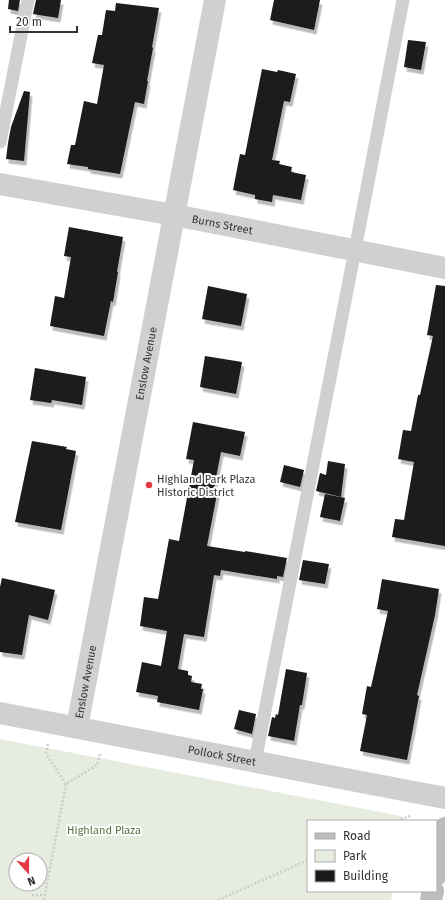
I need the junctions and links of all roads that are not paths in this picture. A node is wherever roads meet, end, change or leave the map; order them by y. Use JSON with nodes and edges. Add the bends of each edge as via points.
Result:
{"nodes":[{"id":1,"x":28,"y":0,"type":"edge"},
{"id":2,"x":215,"y":0,"type":"edge"},
{"id":3,"x":403,"y":0,"type":"edge"},
{"id":4,"x":0,"y":142,"type":"edge"},
{"id":5,"x":0,"y":184,"type":"edge"},
{"id":6,"x":174,"y":215,"type":"junction"},
{"id":7,"x":355,"y":250,"type":"junction"},
{"id":8,"x":445,"y":268,"type":"edge"},
{"id":9,"x":0,"y":712,"type":"edge"},
{"id":10,"x":77,"y":727,"type":"junction"},
{"id":11,"x":256,"y":762,"type":"junction"},
{"id":12,"x":445,"y":798,"type":"edge"},
{"id":13,"x":445,"y":828,"type":"edge"},
{"id":14,"x":437,"y":870,"type":"edge"}],
"edges":[{"from":1,"to":4,"type":"lane"},
{"from":2,"to":6,"type":"street","name":"Enslow Avenue"},
{"from":3,"to":7,"type":"lane"},
{"from":5,"to":6,"type":"street","name":"Burns Street"},
{"from":6,"to":7,"type":"street","name":"Burns Street"},
{"from":6,"to":10,"type":"street","name":"Enslow Avenue"},
{"from":7,"to":8,"type":"street","name":"Burns Street"},
{"from":7,"to":11,"type":"lane"},
{"from":9,"to":10,"type":"street","name":"Pollock Street"},
{"from":10,"to":11,"type":"street","name":"Pollock Street"},
{"from":11,"to":12,"type":"street","name":"Pollock Street"},
{"from":13,"to":14,"type":"street"}]}
